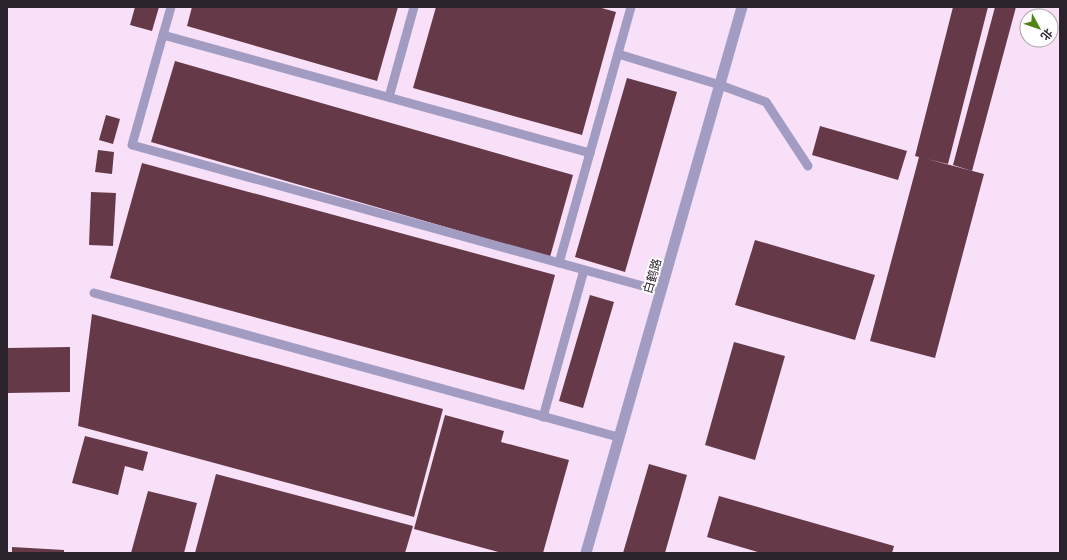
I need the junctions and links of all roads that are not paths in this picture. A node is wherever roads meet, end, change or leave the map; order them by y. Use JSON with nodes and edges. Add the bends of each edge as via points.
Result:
{"nodes":[{"id":1,"x":171,"y":7,"type":"edge"},
{"id":2,"x":414,"y":7,"type":"edge"},
{"id":3,"x":631,"y":7,"type":"edge"},
{"id":4,"x":742,"y":7,"type":"edge"},
{"id":5,"x":163,"y":35,"type":"junction"},
{"id":6,"x":618,"y":54,"type":"junction"},
{"id":7,"x":720,"y":85,"type":"junction"},
{"id":8,"x":389,"y":97,"type":"junction"},
{"id":9,"x":590,"y":153,"type":"junction"},
{"id":10,"x":808,"y":166,"type":"dead end"},
{"id":11,"x":559,"y":263,"type":"junction"},
{"id":12,"x":584,"y":270,"type":"junction"},
{"id":13,"x":661,"y":291,"type":"junction"},
{"id":14,"x":94,"y":293,"type":"dead end"},
{"id":15,"x":543,"y":417,"type":"junction"},
{"id":16,"x":618,"y":437,"type":"junction"},
{"id":17,"x":586,"y":553,"type":"edge"}],
"edges":[{"from":1,"to":5,"type":"lane"},
{"from":2,"to":8,"type":"lane"},
{"from":3,"to":6,"type":"lane"},
{"from":4,"to":7,"type":"street","name":"白鹤路"},
{"from":5,"to":8,"type":"lane"},
{"from":5,"to":11,"type":"lane","via":[[132,146]]},
{"from":6,"to":7,"type":"lane"},
{"from":6,"to":9,"type":"lane"},
{"from":7,"to":10,"type":"lane","via":[[766,102]]},
{"from":7,"to":13,"type":"street","name":"白鹤路"},
{"from":8,"to":9,"type":"lane"},
{"from":9,"to":11,"type":"lane"},
{"from":11,"to":12,"type":"lane"},
{"from":12,"to":13,"type":"lane"},
{"from":12,"to":15,"type":"lane"},
{"from":13,"to":16,"type":"street","name":"白鹤路"},
{"from":14,"to":15,"type":"lane"},
{"from":15,"to":16,"type":"lane"},
{"from":16,"to":17,"type":"street","name":"白鹤路"}]}
